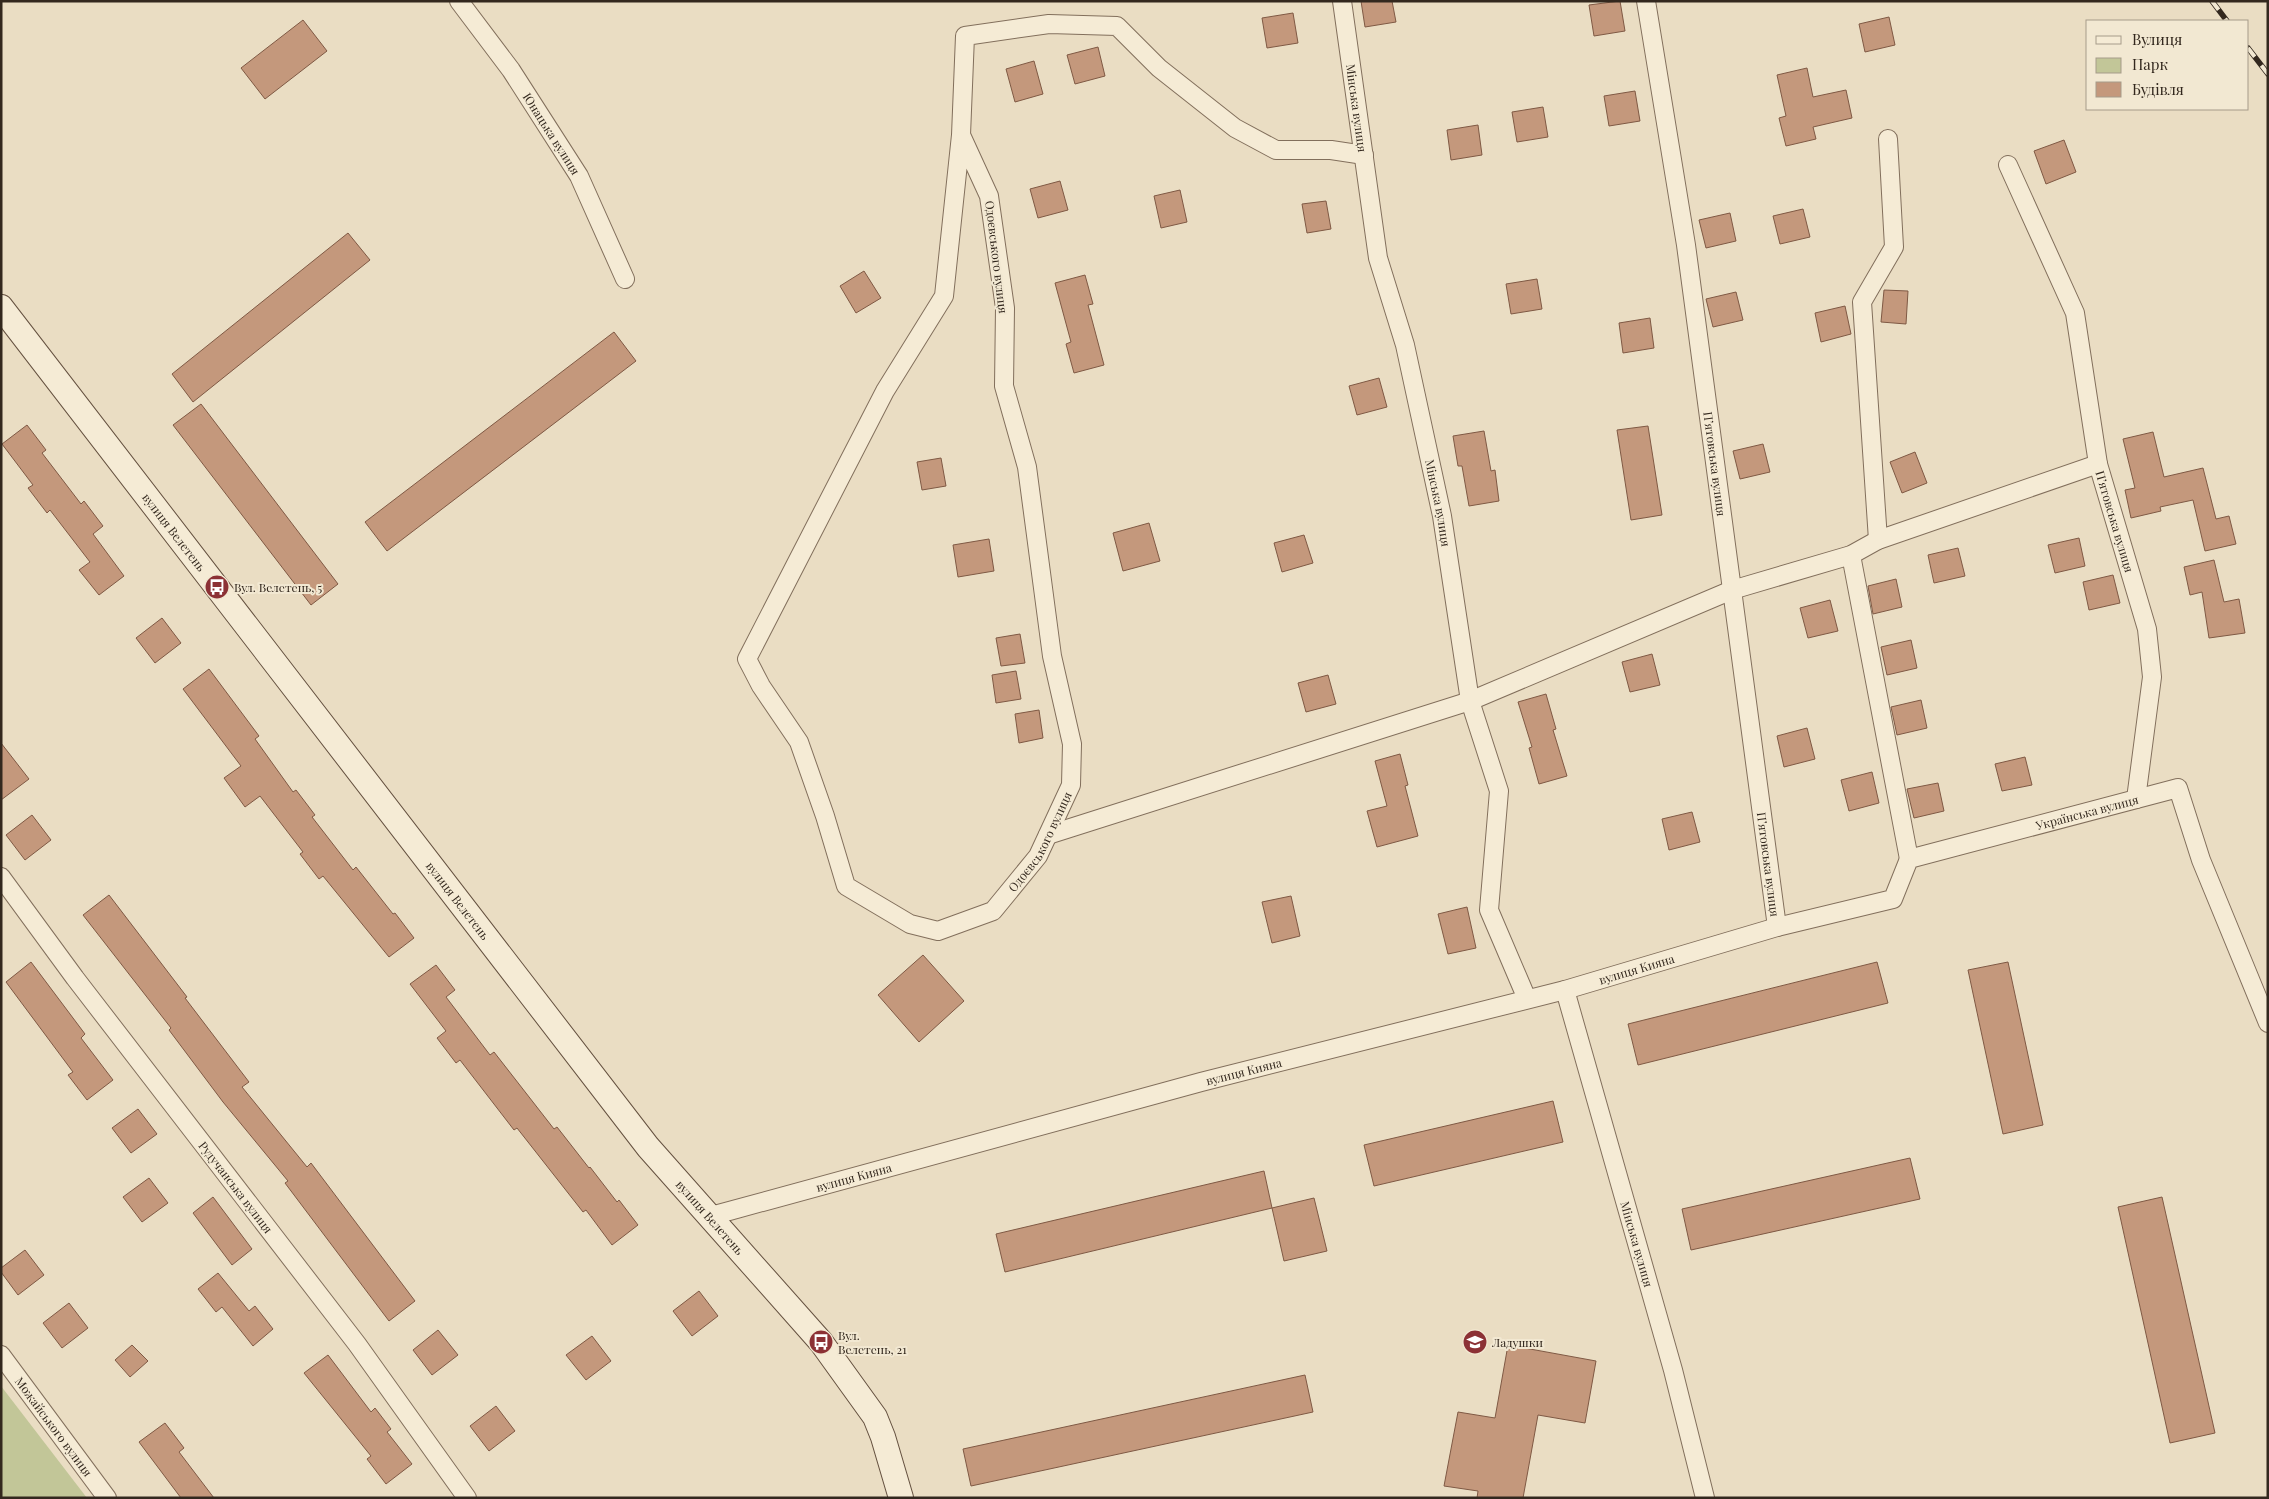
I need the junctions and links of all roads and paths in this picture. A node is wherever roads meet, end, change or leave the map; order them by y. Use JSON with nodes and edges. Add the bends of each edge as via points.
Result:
{"nodes":[{"id":1,"x":459,"y":1,"type":"edge"},
{"id":2,"x":1342,"y":1,"type":"edge"},
{"id":3,"x":1646,"y":1,"type":"edge"},
{"id":4,"x":960,"y":135,"type":"junction"},
{"id":5,"x":1888,"y":139,"type":"dead end"},
{"id":6,"x":1364,"y":155,"type":"junction"},
{"id":7,"x":2008,"y":165,"type":"dead end"},
{"id":8,"x":625,"y":279,"type":"dead end"},
{"id":9,"x":1,"y":307,"type":"edge"},
{"id":10,"x":2098,"y":464,"type":"junction"},
{"id":11,"x":1878,"y":540,"type":"junction"},
{"id":12,"x":1851,"y":554,"type":"junction"},
{"id":13,"x":1732,"y":590,"type":"junction"},
{"id":14,"x":1470,"y":701,"type":"junction"},
{"id":15,"x":2136,"y":799,"type":"junction"},
{"id":16,"x":1048,"y":836,"type":"junction"},
{"id":17,"x":1909,"y":859,"type":"junction"},
{"id":18,"x":1,"y":877,"type":"edge"},
{"id":19,"x":1777,"y":927,"type":"junction"},
{"id":20,"x":1565,"y":990,"type":"junction"},
{"id":21,"x":1527,"y":999,"type":"junction"},
{"id":22,"x":2268,"y":1023,"type":"edge"},
{"id":23,"x":711,"y":1216,"type":"junction"},
{"id":24,"x":1,"y":1355,"type":"edge"},
{"id":25,"x":107,"y":1498,"type":"edge"},
{"id":26,"x":467,"y":1498,"type":"edge"},
{"id":27,"x":900,"y":1498,"type":"edge"},
{"id":28,"x":1706,"y":1498,"type":"edge"}],
"edges":[{"from":1,"to":8,"type":"street","name":"Юнацька вулиця","via":[[511,70],[580,176]]},
{"from":2,"to":6,"type":"street","name":"Мінська вулиця"},
{"from":3,"to":13,"type":"street","name":"П’ятовська вулиця","via":[[1686,244]]},
{"from":4,"to":6,"type":"street","name":"Одоєвського вулиця","via":[[965,36],[1049,24],[1117,26],[1159,68],[1235,128],[1276,150],[1331,150]]},
{"from":4,"to":16,"type":"street","name":"Одоєвського вулиця","via":[[989,196],[1005,308],[1004,386],[1027,467],[1052,656],[1072,744],[1071,785]]},
{"from":4,"to":16,"type":"street","name":"Одоєвського вулиця","via":[[944,296],[885,391],[747,659],[799,742],[846,886],[910,924],[938,931],[993,911],[1038,856]]},
{"from":5,"to":11,"type":"street","via":[[1894,247],[1862,302]]},
{"from":6,"to":14,"type":"street","name":"Мінська вулиця","via":[[1378,258],[1405,345],[1442,516]]},
{"from":7,"to":10,"type":"street","name":"П’ятовська вулиця","via":[[2074,313]]},
{"from":9,"to":23,"type":"street","name":"вулиця Велетень","via":[[636,1131]]},
{"from":10,"to":11,"type":"street"},
{"from":10,"to":15,"type":"street","name":"П’ятовська вулиця","via":[[2147,629],[2152,677]]},
{"from":11,"to":12,"type":"street"},
{"from":12,"to":13,"type":"street"},
{"from":12,"to":17,"type":"street"},
{"from":13,"to":14,"type":"street"},
{"from":13,"to":19,"type":"street","name":"П’ятовська вулиця"},
{"from":14,"to":16,"type":"street"},
{"from":14,"to":21,"type":"street","name":"Мінська вулиця","via":[[1499,791],[1489,910]]},
{"from":15,"to":17,"type":"street","name":"Українська вулиця"},
{"from":15,"to":22,"type":"street","name":"Українська вулиця","via":[[2178,788],[2201,860]]},
{"from":17,"to":19,"type":"street","via":[[1892,899]]},
{"from":18,"to":26,"type":"street","name":"Рудучанська вулиця","via":[[356,1344]]},
{"from":19,"to":20,"type":"street","name":"вулиця Кияна"},
{"from":20,"to":21,"type":"street","name":"вулиця Кияна"},
{"from":20,"to":28,"type":"street","name":"Мінська вулиця"},
{"from":21,"to":23,"type":"street","name":"вулиця Кияна","via":[[1201,1082]]},
{"from":23,"to":27,"type":"street","name":"вулиця Велетень","via":[[821,1342],[875,1417],[884,1437]]},
{"from":24,"to":25,"type":"street","name":"Можайського вулиця"}]}
